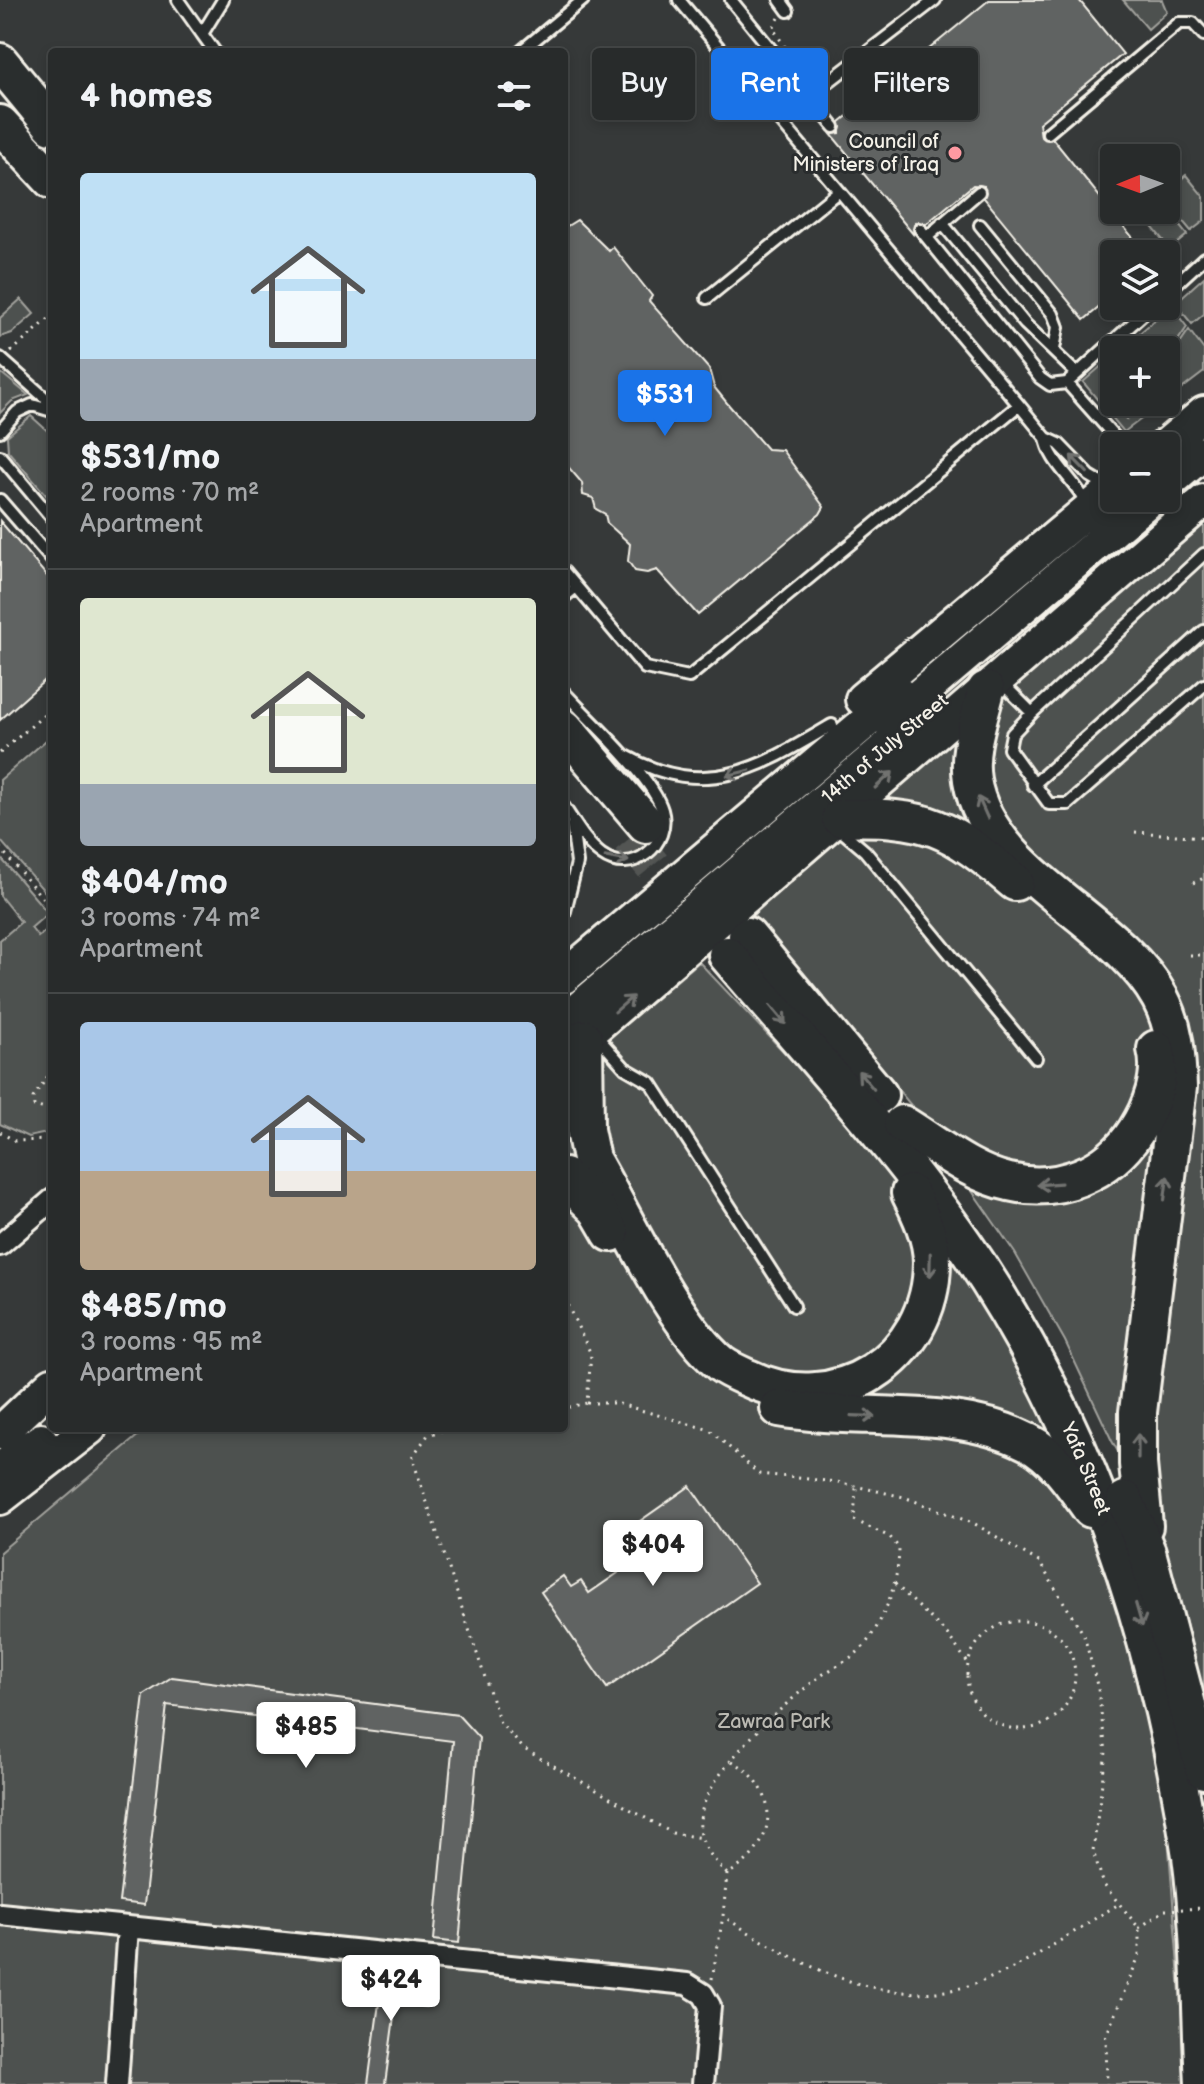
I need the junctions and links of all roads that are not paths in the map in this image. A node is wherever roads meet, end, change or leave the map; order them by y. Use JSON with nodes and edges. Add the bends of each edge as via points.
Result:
{"nodes":[{"id":1,"x":178,"y":0,"type":"edge"},
{"id":2,"x":223,"y":0,"type":"edge"},
{"id":3,"x":583,"y":0,"type":"edge"},
{"id":4,"x":679,"y":0,"type":"edge"},
{"id":5,"x":731,"y":0,"type":"edge"},
{"id":6,"x":780,"y":0,"type":"edge"},
{"id":7,"x":935,"y":0,"type":"edge"},
{"id":8,"x":788,"y":11,"type":"road end"},
{"id":9,"x":202,"y":34,"type":"junction"},
{"id":10,"x":1204,"y":35,"type":"edge"},
{"id":11,"x":212,"y":48,"type":"edge"},
{"id":12,"x":525,"y":48,"type":"edge"},
{"id":13,"x":770,"y":48,"type":"edge"},
{"id":14,"x":0,"y":62,"type":"edge"},
{"id":15,"x":828,"y":82,"type":"edge"},
{"id":16,"x":828,"y":119,"type":"edge"},
{"id":17,"x":48,"y":120,"type":"edge"},
{"id":18,"x":0,"y":124,"type":"edge"},
{"id":19,"x":834,"y":127,"type":"dead end"},
{"id":20,"x":1048,"y":133,"type":"dead end"},
{"id":21,"x":48,"y":176,"type":"edge"},
{"id":22,"x":839,"y":191,"type":"junction"},
{"id":23,"x":979,"y":192,"type":"dead end"},
{"id":24,"x":942,"y":223,"type":"junction"},
{"id":25,"x":980,"y":225,"type":"dead end"},
{"id":26,"x":1204,"y":258,"type":"edge"},
{"id":27,"x":1180,"y":280,"type":"edge"},
{"id":28,"x":707,"y":298,"type":"dead end"},
{"id":29,"x":1137,"y":320,"type":"edge"},
{"id":30,"x":1054,"y":349,"type":"junction"},
{"id":31,"x":1,"y":358,"type":"edge"},
{"id":32,"x":1077,"y":374,"type":"junction"},
{"id":33,"x":1067,"y":383,"type":"junction"},
{"id":34,"x":48,"y":400,"type":"edge"},
{"id":35,"x":1019,"y":405,"type":"junction"},
{"id":36,"x":48,"y":410,"type":"edge"},
{"id":37,"x":1204,"y":413,"type":"edge"},
{"id":38,"x":0,"y":431,"type":"edge"},
{"id":39,"x":1111,"y":432,"type":"edge"},
{"id":40,"x":1180,"y":433,"type":"edge"},
{"id":41,"x":1204,"y":436,"type":"edge"},
{"id":42,"x":1046,"y":438,"type":"junction"},
{"id":43,"x":1204,"y":453,"type":"edge"},
{"id":44,"x":0,"y":456,"type":"edge"},
{"id":45,"x":1180,"y":456,"type":"edge"},
{"id":46,"x":1180,"y":473,"type":"edge"},
{"id":47,"x":1204,"y":476,"type":"edge"},
{"id":48,"x":1100,"y":486,"type":"edge"},
{"id":49,"x":1100,"y":493,"type":"edge"},
{"id":50,"x":0,"y":500,"type":"edge"},
{"id":51,"x":1204,"y":501,"type":"edge"},
{"id":52,"x":1100,"y":505,"type":"edge"},
{"id":53,"x":1100,"y":506,"type":"edge"},
{"id":54,"x":1135,"y":512,"type":"edge"},
{"id":55,"x":48,"y":513,"type":"edge"},
{"id":56,"x":1204,"y":554,"type":"edge"},
{"id":57,"x":48,"y":555,"type":"edge"},
{"id":58,"x":568,"y":577,"type":"edge"},
{"id":59,"x":576,"y":587,"type":"junction"},
{"id":60,"x":568,"y":594,"type":"edge"},
{"id":61,"x":1204,"y":631,"type":"edge"},
{"id":62,"x":992,"y":685,"type":"junction"},
{"id":63,"x":1204,"y":685,"type":"edge"},
{"id":64,"x":568,"y":696,"type":"edge"},
{"id":65,"x":1032,"y":713,"type":"junction"},
{"id":66,"x":832,"y":725,"type":"junction"},
{"id":67,"x":568,"y":734,"type":"edge"},
{"id":68,"x":618,"y":752,"type":"junction"},
{"id":69,"x":568,"y":765,"type":"edge"},
{"id":70,"x":1033,"y":785,"type":"junction"},
{"id":71,"x":568,"y":814,"type":"edge"},
{"id":72,"x":568,"y":817,"type":"edge"},
{"id":73,"x":837,"y":821,"type":"junction"},
{"id":74,"x":568,"y":903,"type":"edge"},
{"id":75,"x":737,"y":946,"type":"tunnel mouth"},
{"id":76,"x":568,"y":951,"type":"edge"},
{"id":77,"x":568,"y":973,"type":"edge"},
{"id":78,"x":568,"y":994,"type":"edge"},
{"id":79,"x":576,"y":1036,"type":"edge"},
{"id":80,"x":1036,"y":1058,"type":"dead end"},
{"id":81,"x":894,"y":1132,"type":"junction"},
{"id":82,"x":568,"y":1181,"type":"edge"},
{"id":83,"x":48,"y":1203,"type":"edge"},
{"id":84,"x":0,"y":1245,"type":"edge"},
{"id":85,"x":794,"y":1306,"type":"dead end"},
{"id":86,"x":48,"y":1388,"type":"edge"},
{"id":87,"x":48,"y":1413,"type":"edge"},
{"id":88,"x":51,"y":1432,"type":"edge"},
{"id":89,"x":85,"y":1432,"type":"edge"},
{"id":90,"x":0,"y":1433,"type":"edge"},
{"id":91,"x":0,"y":1453,"type":"edge"},
{"id":92,"x":0,"y":1469,"type":"edge"},
{"id":93,"x":0,"y":1498,"type":"edge"},
{"id":94,"x":1136,"y":1558,"type":"junction"},
{"id":95,"x":1204,"y":1770,"type":"edge"},
{"id":96,"x":0,"y":1914,"type":"edge"},
{"id":97,"x":128,"y":1927,"type":"junction"},
{"id":98,"x":117,"y":2084,"type":"edge"},
{"id":99,"x":703,"y":2084,"type":"edge"},
{"id":100,"x":1204,"y":2084,"type":"edge"}],
"edges":[{"from":1,"to":9,"type":"lane"},
{"from":2,"to":9,"type":"lane"},
{"from":3,"to":12,"type":"lane"},
{"from":4,"to":22,"type":"lane"},
{"from":5,"to":13,"type":"lane"},
{"from":6,"to":8,"type":"lane"},
{"from":7,"to":15,"type":"lane"},
{"from":9,"to":11,"type":"lane"},
{"from":10,"to":20,"type":"lane","via":[[1190,22],[1174,26]]},
{"from":14,"to":17,"type":"highway"},
{"from":16,"to":19,"type":"lane"},
{"from":18,"to":21,"type":"highway"},
{"from":22,"to":28,"type":"lane"},
{"from":22,"to":35,"type":"lane"},
{"from":23,"to":24,"type":"lane"},
{"from":24,"to":30,"type":"lane","via":[[1025,324]]},
{"from":24,"to":33,"type":"lane","via":[[923,233],[1040,378],[1050,385]]},
{"from":25,"to":30,"type":"lane","via":[[1053,314],[1058,327]]},
{"from":26,"to":27,"type":"lane"},
{"from":29,"to":32,"type":"lane"},
{"from":30,"to":32,"type":"lane"},
{"from":31,"to":34,"type":"lane"},
{"from":32,"to":33,"type":"lane"},
{"from":33,"to":39,"type":"lane"},
{"from":35,"to":42,"type":"lane"},
{"from":35,"to":59,"type":"lane","via":[[689,677],[645,668]]},
{"from":36,"to":38,"type":"lane","via":[[32,405],[17,412]]},
{"from":37,"to":40,"type":"main road"},
{"from":41,"to":45,"type":"main road"},
{"from":48,"to":42,"type":"lane","one_way":true,"via":[[1059,444]]},
{"from":42,"to":49,"type":"lane","via":[[1050,453],[1077,486]]},
{"from":43,"to":46,"type":"main road"},
{"from":44,"to":55,"type":"lane"},
{"from":47,"to":79,"type":"main road","name":"14th of July Street"},
{"from":50,"to":57,"type":"lane"},
{"from":51,"to":62,"type":"main road"},
{"from":52,"to":66,"type":"main road"},
{"from":53,"to":77,"type":"main road"},
{"from":54,"to":78,"type":"main road","name":"14th of July Street"},
{"from":56,"to":65,"type":"lane"},
{"from":58,"to":59,"type":"lane"},
{"from":59,"to":60,"type":"lane"},
{"from":61,"to":70,"type":"lane"},
{"from":62,"to":65,"type":"lane"},
{"from":73,"to":62,"type":"main road","one_way":true},
{"from":94,"to":62,"type":"highway","one_way":true,"via":[[1138,1412],[1178,1087],[1177,1052],[1171,1024],[1147,979],[1123,951],[1024,866],[982,811],[972,780],[972,752]]},
{"from":63,"to":70,"type":"lane","via":[[1068,804],[1049,804]]},
{"from":64,"to":68,"type":"lane"},
{"from":65,"to":70,"type":"lane","via":[[1012,734],[1009,749]]},
{"from":66,"to":68,"type":"lane","one_way":true,"via":[[767,764],[712,777],[655,769]]},
{"from":66,"to":76,"type":"main road"},
{"from":67,"to":69,"type":"highway","via":[[638,831]]},
{"from":71,"to":68,"type":"lane","one_way":true,"via":[[593,848],[612,861],[635,860],[653,849],[664,825],[659,802]]},
{"from":72,"to":74,"type":"lane","via":[[577,850]]},
{"from":79,"to":73,"type":"main road","one_way":true},
{"from":73,"to":80,"type":"lane"},
{"from":73,"to":81,"type":"highway","one_way":true,"via":[[912,819],[943,828],[973,847],[1113,970],[1148,1021],[1157,1056],[1149,1106],[1131,1139],[1103,1165],[1065,1183],[1009,1182]]},
{"from":75,"to":81,"type":"highway","name":"Yafa Street"},
{"from":81,"to":79,"type":"highway","one_way":true,"via":[[932,1260],[918,1326],[896,1355],[872,1374],[805,1394],[764,1386],[723,1366],[690,1333],[591,1159]]},
{"from":79,"to":85,"type":"lane","via":[[651,1083]]},
{"from":81,"to":94,"type":"highway","name":"Yafa Street","via":[[1049,1384]]},
{"from":82,"to":94,"type":"highway","one_way":true,"via":[[597,1209],[675,1344],[705,1380],[751,1404],[824,1415],[957,1422],[1030,1443],[1063,1470]]},
{"from":83,"to":84,"type":"street"},
{"from":86,"to":90,"type":"main road"},
{"from":87,"to":91,"type":"main road"},
{"from":88,"to":92,"type":"main road"},
{"from":89,"to":93,"type":"main road"},
{"from":94,"to":95,"type":"highway","name":"Yafa Street"},
{"from":94,"to":100,"type":"highway","name":"Yafa Street","one_way":true,"via":[[1191,1859]]},
{"from":96,"to":97,"type":"street"},
{"from":97,"to":98,"type":"street"},
{"from":97,"to":99,"type":"street","via":[[687,1984],[710,2006]]}]}
